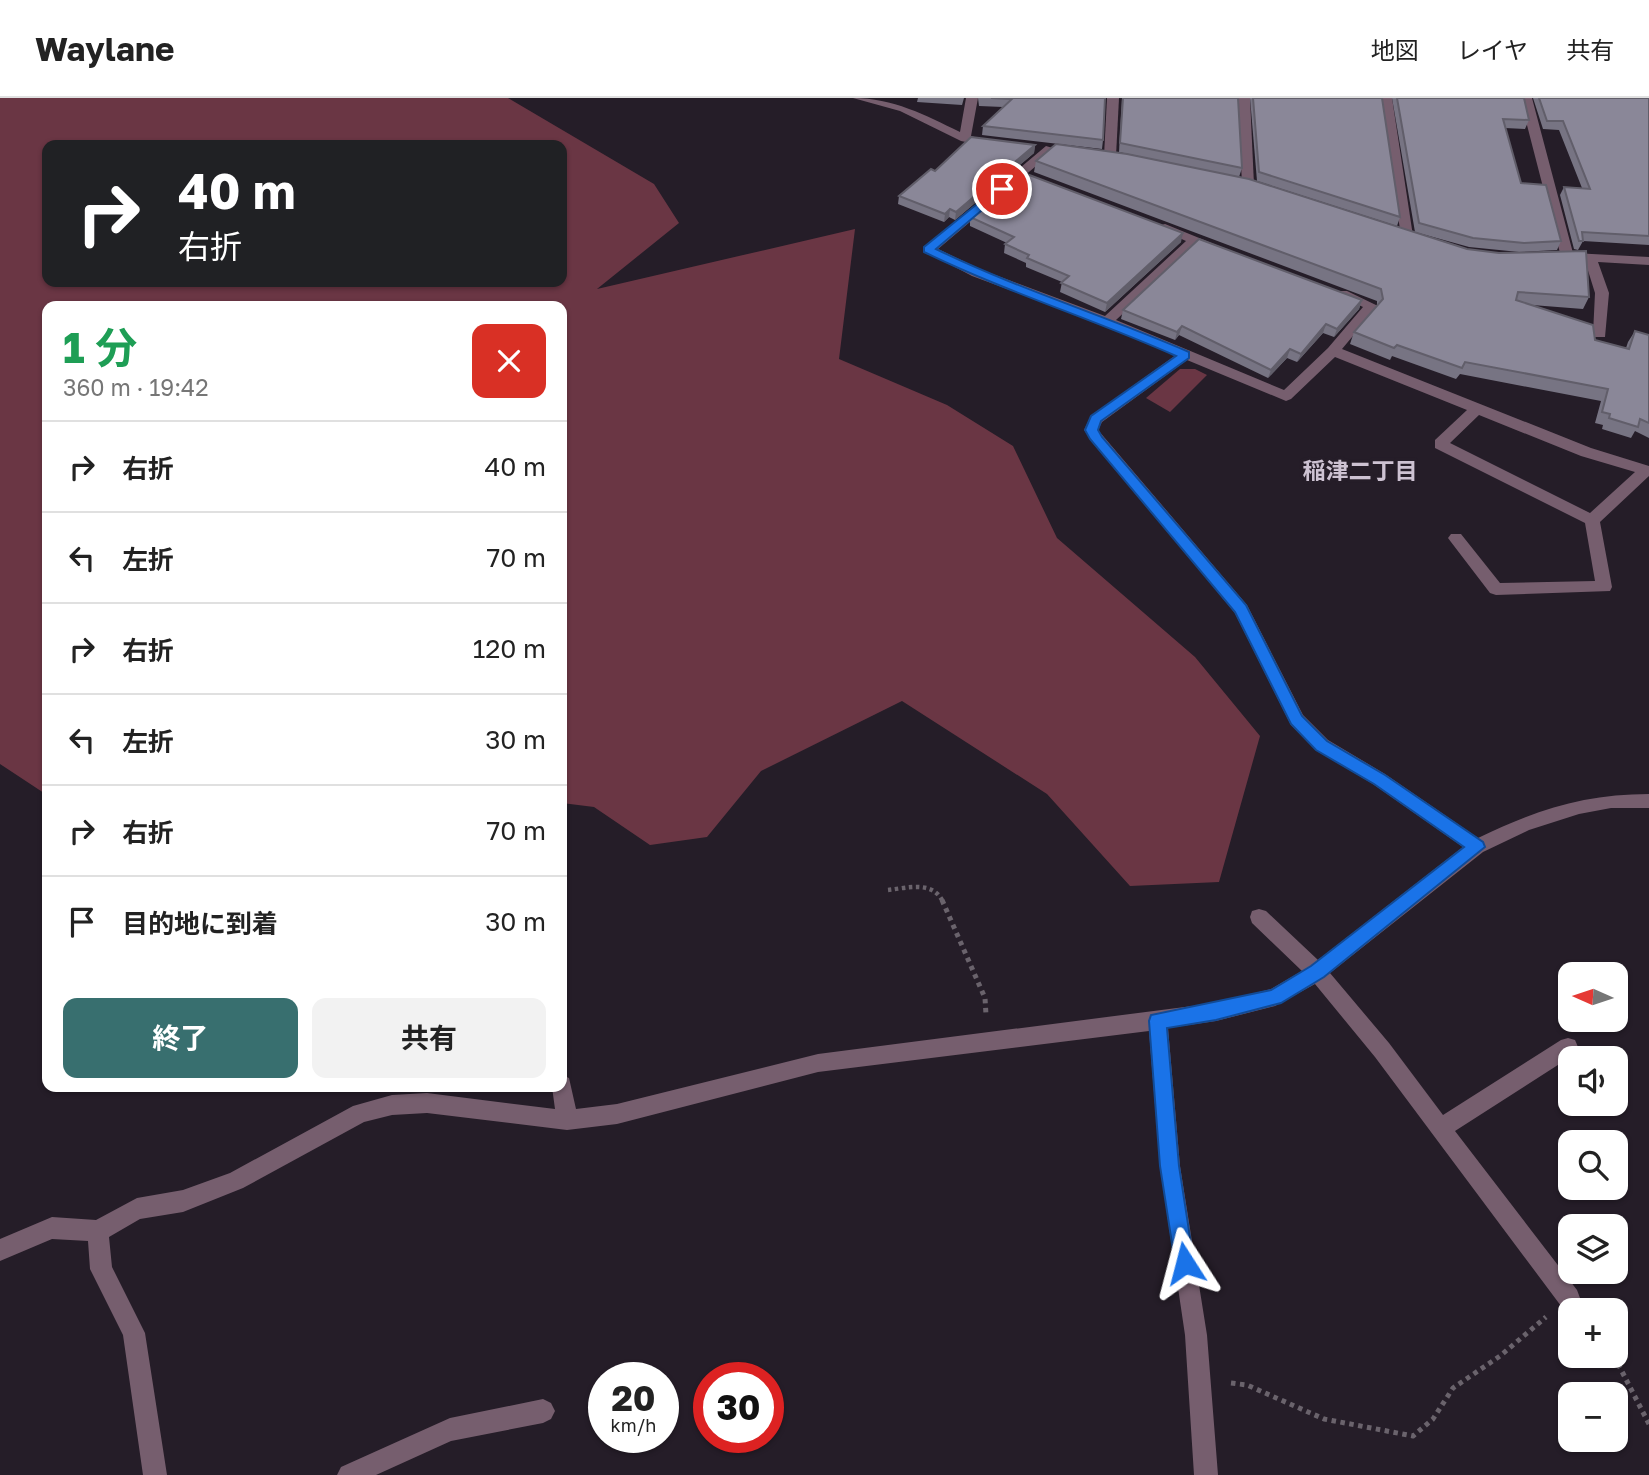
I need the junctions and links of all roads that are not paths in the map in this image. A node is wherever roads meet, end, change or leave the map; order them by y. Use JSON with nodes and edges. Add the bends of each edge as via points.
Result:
{"nodes":[{"id":1,"x":859,"y":98,"type":"edge"},
{"id":2,"x":972,"y":98,"type":"edge"},
{"id":3,"x":1113,"y":98,"type":"edge"},
{"id":4,"x":1244,"y":98,"type":"edge"},
{"id":5,"x":1386,"y":98,"type":"edge"},
{"id":6,"x":1526,"y":98,"type":"edge"},
{"id":7,"x":965,"y":139,"type":"junction"},
{"id":8,"x":999,"y":144,"type":"edge"},
{"id":9,"x":1025,"y":146,"type":"edge"},
{"id":10,"x":1110,"y":157,"type":"edge"},
{"id":11,"x":1261,"y":189,"type":"edge"},
{"id":12,"x":1145,"y":221,"type":"edge"},
{"id":13,"x":1394,"y":232,"type":"edge"},
{"id":14,"x":1195,"y":239,"type":"junction"},
{"id":15,"x":1232,"y":254,"type":"edge"},
{"id":16,"x":1567,"y":255,"type":"junction"},
{"id":17,"x":1543,"y":257,"type":"edge"},
{"id":18,"x":1590,"y":257,"type":"junction"},
{"id":19,"x":1649,"y":261,"type":"edge"},
{"id":20,"x":1333,"y":291,"type":"edge"},
{"id":21,"x":1107,"y":321,"type":"junction"},
{"id":22,"x":1600,"y":334,"type":"dead end"},
{"id":23,"x":1333,"y":351,"type":"junction"},
{"id":24,"x":1185,"y":355,"type":"junction"},
{"id":25,"x":1477,"y":408,"type":"junction"},
{"id":26,"x":1647,"y":471,"type":"edge"},
{"id":27,"x":1592,"y":520,"type":"junction"},
{"id":28,"x":1456,"y":538,"type":"dead end"},
{"id":29,"x":1649,"y":801,"type":"edge"},
{"id":30,"x":1477,"y":847,"type":"junction"},
{"id":31,"x":1259,"y":917,"type":"dead end"},
{"id":32,"x":1318,"y":972,"type":"junction"},
{"id":33,"x":1158,"y":1021,"type":"junction"},
{"id":34,"x":1558,"y":1053,"type":"edge"},
{"id":35,"x":563,"y":1092,"type":"edge"},
{"id":36,"x":424,"y":1095,"type":"edge"},
{"id":37,"x":567,"y":1120,"type":"junction"},
{"id":38,"x":1441,"y":1128,"type":"junction"},
{"id":39,"x":99,"y":1231,"type":"junction"},
{"id":40,"x":0,"y":1251,"type":"edge"},
{"id":41,"x":1569,"y":1298,"type":"dead end"},
{"id":42,"x":543,"y":1411,"type":"dead end"},
{"id":43,"x":155,"y":1475,"type":"edge"},
{"id":44,"x":349,"y":1475,"type":"edge"},
{"id":45,"x":1206,"y":1475,"type":"edge"}],
"edges":[{"from":1,"to":7,"type":"street","via":[[904,109]]},
{"from":2,"to":7,"type":"street"},
{"from":3,"to":10,"type":"street"},
{"from":4,"to":11,"type":"street","via":[[1242,184]]},
{"from":5,"to":13,"type":"street","via":[[1413,238]]},
{"from":6,"to":16,"type":"street"},
{"from":7,"to":8,"type":"street"},
{"from":9,"to":21,"type":"street","via":[[1056,150],[929,250],[976,273]]},
{"from":12,"to":14,"type":"street"},
{"from":14,"to":15,"type":"street"},
{"from":14,"to":21,"type":"street"},
{"from":16,"to":17,"type":"street"},
{"from":16,"to":18,"type":"street"},
{"from":18,"to":19,"type":"street"},
{"from":18,"to":22,"type":"street","via":[[1602,293]]},
{"from":20,"to":23,"type":"street","via":[[1371,306]]},
{"from":21,"to":24,"type":"street"},
{"from":23,"to":24,"type":"street","via":[[1286,396]]},
{"from":23,"to":25,"type":"street"},
{"from":24,"to":30,"type":"street","via":[[1096,419],[1091,430],[1241,609],[1297,720],[1322,745]]},
{"from":25,"to":26,"type":"street"},
{"from":25,"to":27,"type":"street","via":[[1440,444]]},
{"from":26,"to":27,"type":"street"},
{"from":27,"to":28,"type":"street","via":[[1604,587],[1496,589]]},
{"from":29,"to":30,"type":"street","via":[[1580,807],[1524,824]]},
{"from":30,"to":32,"type":"street"},
{"from":31,"to":32,"type":"street"},
{"from":32,"to":33,"type":"street","via":[[1275,997]]},
{"from":32,"to":38,"type":"street"},
{"from":33,"to":37,"type":"street","via":[[818,1063],[617,1114]]},
{"from":33,"to":45,"type":"street","via":[[1170,1166],[1196,1335]]},
{"from":34,"to":38,"type":"street"},
{"from":35,"to":37,"type":"street"},
{"from":36,"to":37,"type":"street"},
{"from":36,"to":39,"type":"street","via":[[360,1113],[236,1181],[183,1201],[137,1209]]},
{"from":38,"to":41,"type":"street"},
{"from":39,"to":40,"type":"street","via":[[52,1228]]},
{"from":39,"to":43,"type":"street","via":[[101,1269],[134,1333]]},
{"from":42,"to":44,"type":"street","via":[[450,1430]]}]}
